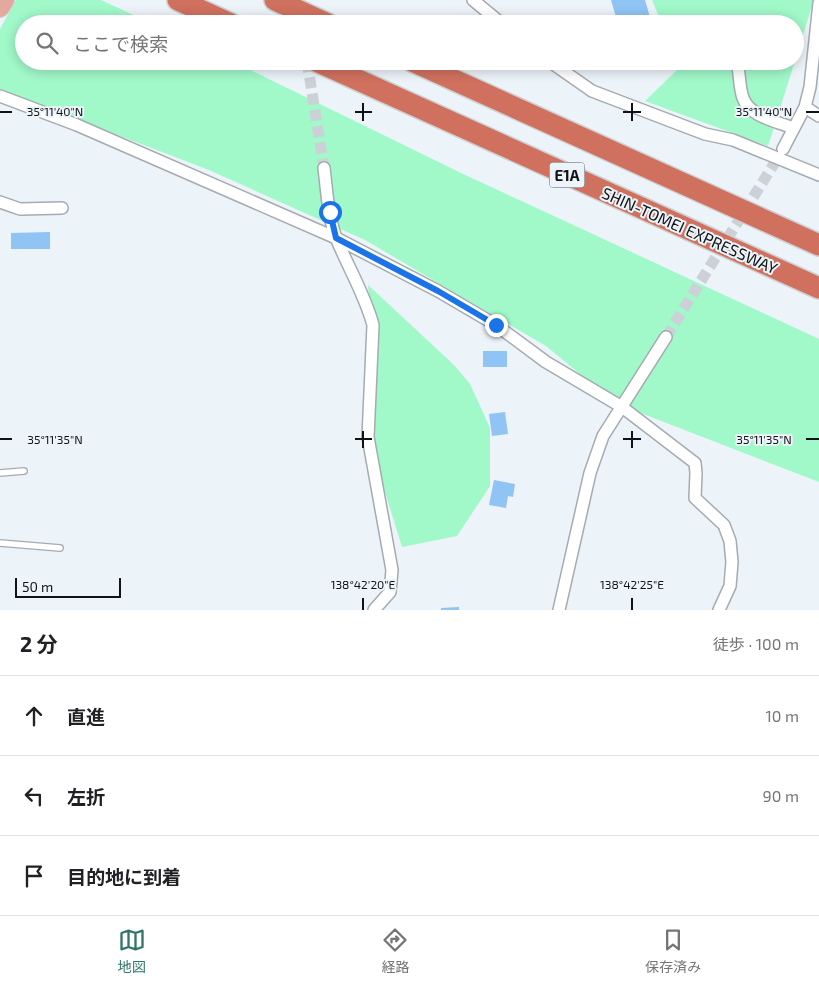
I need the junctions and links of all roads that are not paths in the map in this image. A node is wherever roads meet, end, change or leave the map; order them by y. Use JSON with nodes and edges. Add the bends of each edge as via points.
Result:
{"nodes":[{"id":1,"x":5,"y":0,"type":"edge"},
{"id":2,"x":178,"y":0,"type":"edge"},
{"id":3,"x":275,"y":0,"type":"edge"},
{"id":4,"x":473,"y":0,"type":"edge"},
{"id":5,"x":819,"y":3,"type":"edge"},
{"id":6,"x":0,"y":8,"type":"edge"},
{"id":7,"x":211,"y":15,"type":"edge"},
{"id":8,"x":308,"y":15,"type":"edge"},
{"id":9,"x":491,"y":15,"type":"edge"},
{"id":10,"x":336,"y":70,"type":"edge"},
{"id":11,"x":432,"y":70,"type":"edge"},
{"id":12,"x":562,"y":70,"type":"edge"},
{"id":13,"x":739,"y":70,"type":"edge"},
{"id":14,"x":0,"y":96,"type":"edge"},
{"id":15,"x":805,"y":107,"type":"junction"},
{"id":16,"x":819,"y":116,"type":"edge"},
{"id":17,"x":793,"y":128,"type":"junction"},
{"id":18,"x":783,"y":149,"type":"tunnel mouth"},
{"id":19,"x":324,"y":168,"type":"tunnel mouth"},
{"id":20,"x":819,"y":175,"type":"edge"},
{"id":21,"x":0,"y":202,"type":"edge"},
{"id":22,"x":62,"y":208,"type":"dead end"},
{"id":23,"x":336,"y":238,"type":"junction"},
{"id":24,"x":819,"y":245,"type":"edge"},
{"id":25,"x":819,"y":288,"type":"edge"},
{"id":26,"x":666,"y":337,"type":"tunnel mouth"},
{"id":27,"x":622,"y":407,"type":"junction"},
{"id":28,"x":24,"y":471,"type":"dead end"},
{"id":29,"x":0,"y":473,"type":"edge"},
{"id":30,"x":0,"y":543,"type":"edge"},
{"id":31,"x":60,"y":548,"type":"dead end"},
{"id":32,"x":374,"y":610,"type":"edge"},
{"id":33,"x":559,"y":610,"type":"edge"},
{"id":34,"x":719,"y":610,"type":"edge"}],
"edges":[{"from":1,"to":6,"type":"main road"},
{"from":2,"to":7,"type":"highway"},
{"from":3,"to":8,"type":"highway"},
{"from":4,"to":9,"type":"street"},
{"from":5,"to":15,"type":"street"},
{"from":10,"to":25,"type":"highway","name":"SHIN-TOMEI EXPRESSWAY","number":"E1A"},
{"from":11,"to":24,"type":"highway","number":"E1A"},
{"from":12,"to":20,"type":"street","via":[[592,91],[705,134],[733,140]]},
{"from":13,"to":17,"type":"street","via":[[743,98],[751,111]]},
{"from":14,"to":23,"type":"street","via":[[86,129]]},
{"from":15,"to":16,"type":"street"},
{"from":15,"to":17,"type":"street"},
{"from":17,"to":18,"type":"street"},
{"from":19,"to":23,"type":"street"},
{"from":21,"to":22,"type":"street","via":[[20,209]]},
{"from":23,"to":27,"type":"street","via":[[496,325],[546,362]]},
{"from":23,"to":32,"type":"street","via":[[374,325],[368,437],[392,570],[390,592]]},
{"from":26,"to":27,"type":"street"},
{"from":27,"to":33,"type":"street","via":[[603,436],[590,473]]},
{"from":27,"to":34,"type":"street","via":[[694,463],[695,498],[724,525],[732,562],[730,586]]},
{"from":28,"to":29,"type":"lane"},
{"from":30,"to":31,"type":"lane"}]}
